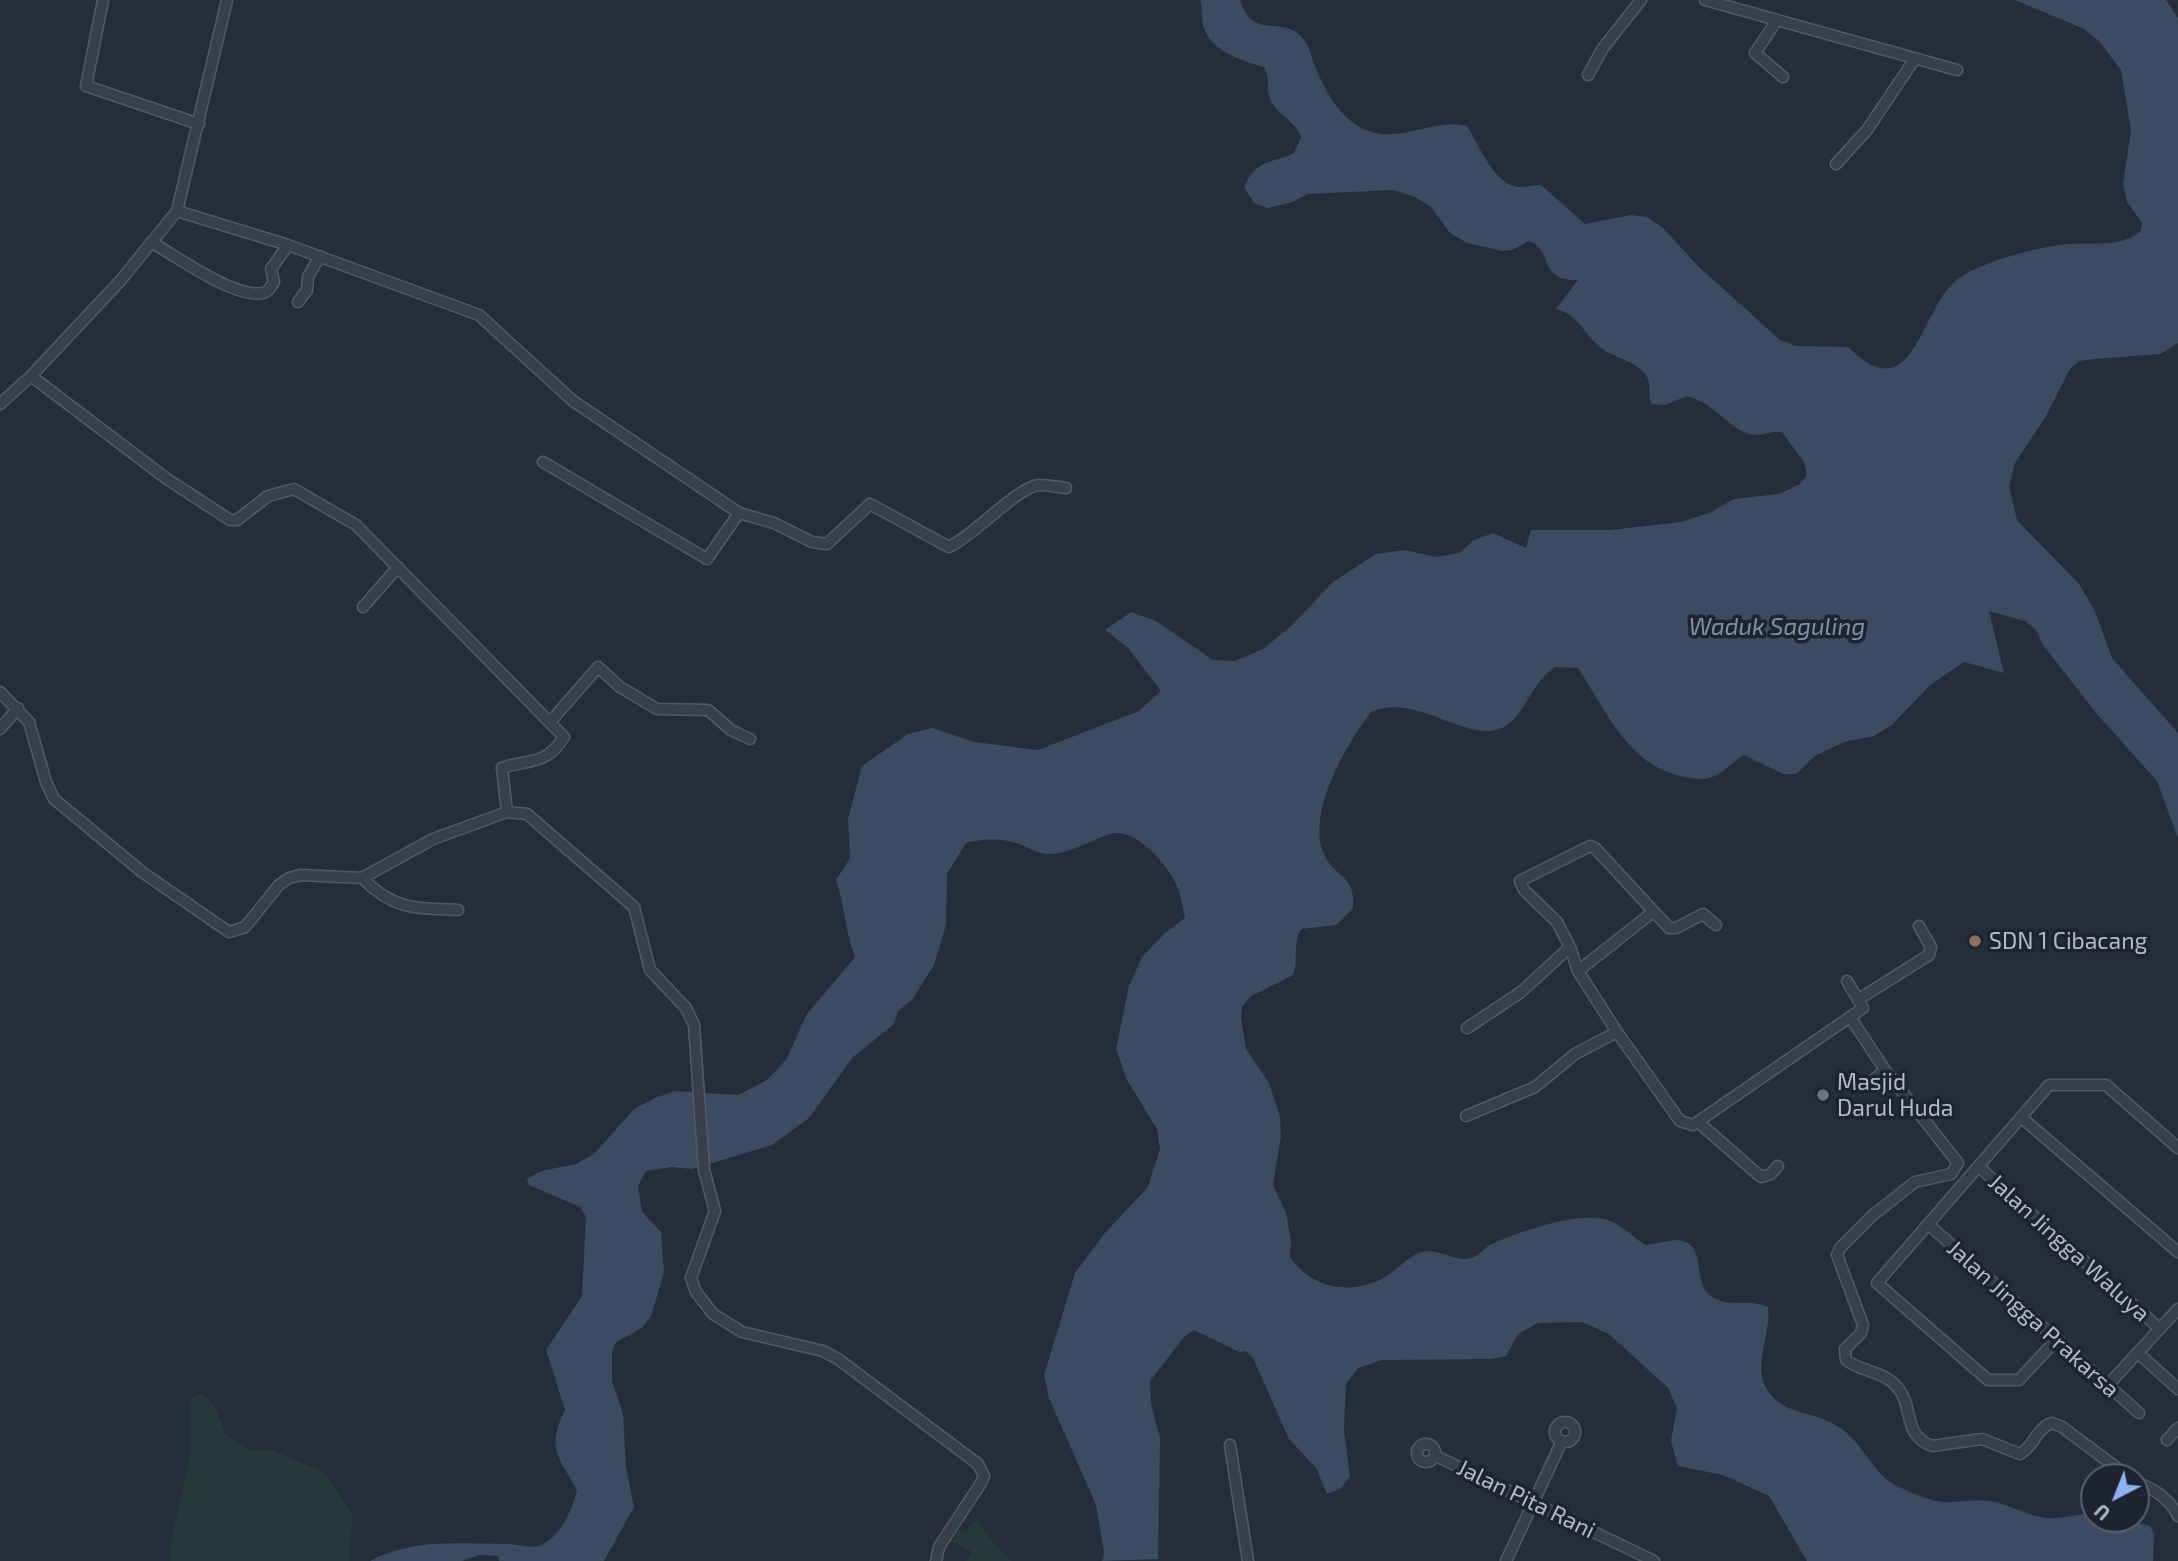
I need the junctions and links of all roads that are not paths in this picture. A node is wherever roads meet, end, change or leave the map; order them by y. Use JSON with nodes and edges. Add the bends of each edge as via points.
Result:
{"nodes":[{"id":1,"x":103,"y":0,"type":"edge"},
{"id":2,"x":227,"y":0,"type":"edge"},
{"id":3,"x":1641,"y":0,"type":"edge"},
{"id":4,"x":1705,"y":0,"type":"edge"},
{"id":5,"x":1777,"y":20,"type":"junction"},
{"id":6,"x":1914,"y":60,"type":"junction"},
{"id":7,"x":1957,"y":70,"type":"dead end"},
{"id":8,"x":1588,"y":75,"type":"dead end"},
{"id":9,"x":1783,"y":77,"type":"dead end"},
{"id":10,"x":199,"y":124,"type":"junction"},
{"id":11,"x":1836,"y":164,"type":"dead end"},
{"id":12,"x":177,"y":211,"type":"junction"},
{"id":13,"x":151,"y":242,"type":"junction"},
{"id":14,"x":288,"y":245,"type":"junction"},
{"id":15,"x":320,"y":256,"type":"junction"},
{"id":16,"x":298,"y":302,"type":"dead end"},
{"id":17,"x":31,"y":376,"type":"junction"},
{"id":18,"x":0,"y":404,"type":"edge"},
{"id":19,"x":543,"y":462,"type":"dead end"},
{"id":20,"x":1066,"y":488,"type":"dead end"},
{"id":21,"x":739,"y":513,"type":"junction"},
{"id":22,"x":398,"y":567,"type":"junction"},
{"id":23,"x":363,"y":607,"type":"dead end"},
{"id":24,"x":0,"y":692,"type":"edge"},
{"id":25,"x":18,"y":708,"type":"junction"},
{"id":26,"x":551,"y":721,"type":"junction"},
{"id":27,"x":0,"y":729,"type":"edge"},
{"id":28,"x":750,"y":739,"type":"dead end"},
{"id":29,"x":507,"y":812,"type":"junction"},
{"id":30,"x":362,"y":877,"type":"junction"},
{"id":31,"x":458,"y":910,"type":"dead end"},
{"id":32,"x":1653,"y":912,"type":"junction"},
{"id":33,"x":1716,"y":925,"type":"dead end"},
{"id":34,"x":1919,"y":926,"type":"dead end"},
{"id":35,"x":1570,"y":947,"type":"junction"},
{"id":36,"x":1578,"y":971,"type":"junction"},
{"id":37,"x":1847,"y":981,"type":"dead end"},
{"id":38,"x":1859,"y":999,"type":"junction"},
{"id":39,"x":1850,"y":1017,"type":"junction"},
{"id":40,"x":1467,"y":1028,"type":"dead end"},
{"id":41,"x":1617,"y":1032,"type":"junction"},
{"id":42,"x":1885,"y":1070,"type":"junction"},
{"id":43,"x":1869,"y":1084,"type":"dead end"},
{"id":44,"x":1466,"y":1116,"type":"dead end"},
{"id":45,"x":2022,"y":1118,"type":"junction"},
{"id":46,"x":1698,"y":1122,"type":"junction"},
{"id":47,"x":2178,"y":1148,"type":"edge"},
{"id":48,"x":1778,"y":1166,"type":"dead end"},
{"id":49,"x":1979,"y":1167,"type":"junction"},
{"id":50,"x":1928,"y":1224,"type":"junction"},
{"id":51,"x":2178,"y":1252,"type":"edge"},
{"id":52,"x":2178,"y":1309,"type":"edge"},
{"id":53,"x":2160,"y":1329,"type":"junction"},
{"id":54,"x":2057,"y":1339,"type":"junction"},
{"id":55,"x":2138,"y":1353,"type":"junction"},
{"id":56,"x":2108,"y":1385,"type":"junction"},
{"id":57,"x":2178,"y":1389,"type":"edge"},
{"id":58,"x":2139,"y":1413,"type":"dead end"},
{"id":59,"x":2178,"y":1428,"type":"edge"},
{"id":60,"x":2167,"y":1440,"type":"dead end"},
{"id":61,"x":1562,"y":1441,"type":"dead end"},
{"id":62,"x":1230,"y":1445,"type":"dead end"},
{"id":63,"x":1436,"y":1456,"type":"dead end"},
{"id":64,"x":2110,"y":1463,"type":"edge"},
{"id":65,"x":2150,"y":1487,"type":"edge"},
{"id":66,"x":1535,"y":1503,"type":"junction"},
{"id":67,"x":2178,"y":1516,"type":"edge"},
{"id":68,"x":936,"y":1561,"type":"edge"},
{"id":69,"x":1248,"y":1561,"type":"edge"},
{"id":70,"x":1506,"y":1561,"type":"edge"},
{"id":71,"x":1654,"y":1561,"type":"edge"}],
"edges":[{"from":1,"to":10,"type":"street","via":[[86,86]]},
{"from":2,"to":10,"type":"street"},
{"from":3,"to":8,"type":"street"},
{"from":4,"to":5,"type":"street"},
{"from":5,"to":6,"type":"street"},
{"from":5,"to":9,"type":"street","via":[[1755,53]]},
{"from":6,"to":7,"type":"street"},
{"from":6,"to":11,"type":"street","via":[[1867,130]]},
{"from":10,"to":12,"type":"street"},
{"from":12,"to":13,"type":"street"},
{"from":12,"to":14,"type":"street"},
{"from":13,"to":14,"type":"street","via":[[230,287],[260,294],[274,282],[271,269]]},
{"from":13,"to":17,"type":"street"},
{"from":14,"to":15,"type":"street"},
{"from":15,"to":16,"type":"street"},
{"from":15,"to":21,"type":"street","via":[[480,315],[573,401]]},
{"from":17,"to":18,"type":"street"},
{"from":17,"to":22,"type":"street","via":[[218,514],[237,520],[263,500],[294,489],[305,492],[356,525]]},
{"from":19,"to":21,"type":"street","via":[[707,559]]},
{"from":20,"to":21,"type":"street","via":[[1037,485],[1019,494],[979,529],[949,547],[870,504],[827,544]]},
{"from":22,"to":23,"type":"street"},
{"from":22,"to":26,"type":"street"},
{"from":24,"to":25,"type":"street"},
{"from":25,"to":27,"type":"street"},
{"from":25,"to":30,"type":"street","via":[[36,738],[54,799],[142,872],[222,929],[235,932],[245,927],[289,878]]},
{"from":26,"to":28,"type":"street","via":[[598,667],[620,687],[657,709],[708,710]]},
{"from":26,"to":29,"type":"street","via":[[564,737],[556,748],[534,763],[500,770]]},
{"from":29,"to":30,"type":"street","via":[[433,839]]},
{"from":29,"to":68,"type":"street","via":[[527,814],[624,895],[639,917],[650,970],[686,1009],[695,1031],[704,1170],[715,1210],[691,1278],[704,1305],[742,1332],[838,1359],[982,1470],[981,1483],[940,1547]]},
{"from":30,"to":31,"type":"street","via":[[380,896],[405,908]]},
{"from":32,"to":33,"type":"street","via":[[1672,929],[1703,915]]},
{"from":32,"to":35,"type":"street","via":[[1595,848],[1580,849],[1520,881],[1524,891],[1557,922]]},
{"from":32,"to":36,"type":"street"},
{"from":34,"to":38,"type":"street","via":[[1931,947],[1929,955]]},
{"from":35,"to":36,"type":"street"},
{"from":35,"to":40,"type":"street","via":[[1521,992]]},
{"from":36,"to":41,"type":"street"},
{"from":37,"to":38,"type":"street"},
{"from":38,"to":39,"type":"street","via":[[1863,1009]]},
{"from":39,"to":42,"type":"street"},
{"from":39,"to":46,"type":"street"},
{"from":41,"to":44,"type":"street","via":[[1575,1054],[1535,1087]]},
{"from":41,"to":46,"type":"street","via":[[1680,1121],[1687,1125]]},
{"from":42,"to":43,"type":"street"},
{"from":42,"to":64,"type":"street","via":[[1958,1166],[1951,1174],[1915,1182],[1840,1248],[1837,1255],[1863,1325],[1845,1349],[1846,1360],[1882,1375],[1899,1389],[1911,1429],[1932,1446],[1982,1439],[2020,1454],[2043,1426],[2052,1423]]},
{"from":45,"to":47,"type":"street","via":[[2049,1085],[2106,1085]]},
{"from":45,"to":49,"type":"street"},
{"from":45,"to":51,"type":"street"},
{"from":46,"to":48,"type":"street","via":[[1761,1177]]},
{"from":49,"to":50,"type":"street"},
{"from":49,"to":53,"type":"street","name":"Jalan Jingga Waluya"},
{"from":50,"to":54,"type":"street","name":"Jalan Jingga Prakarsa"},
{"from":50,"to":54,"type":"street","via":[[1877,1283],[1988,1380],[2019,1380]]},
{"from":52,"to":53,"type":"street"},
{"from":53,"to":55,"type":"street"},
{"from":54,"to":56,"type":"street","name":"Jalan Jingga Prakarsa"},
{"from":55,"to":56,"type":"street"},
{"from":55,"to":57,"type":"street"},
{"from":56,"to":58,"type":"street","name":"Jalan Jingga Prakarsa"},
{"from":59,"to":60,"type":"street"},
{"from":61,"to":66,"type":"street"},
{"from":62,"to":69,"type":"street"},
{"from":63,"to":66,"type":"street","name":"Jalan Pita Rani"},
{"from":65,"to":67,"type":"street"},
{"from":66,"to":70,"type":"street"},
{"from":66,"to":71,"type":"street","name":"Jalan Pita Rani"}]}
